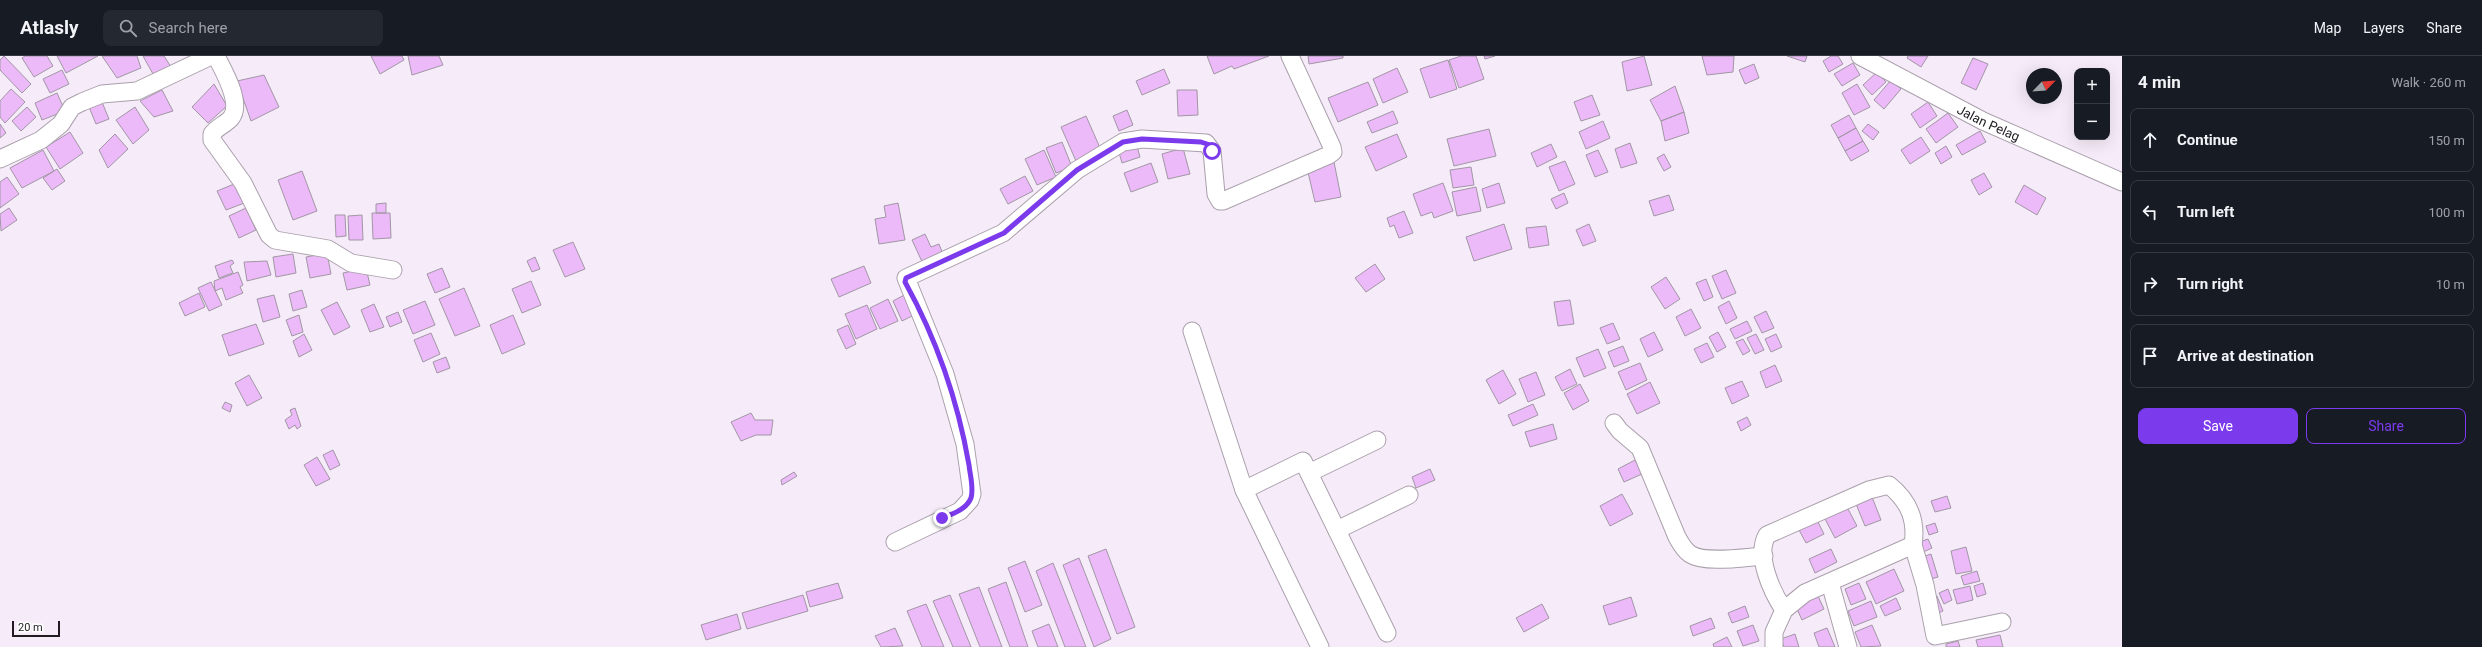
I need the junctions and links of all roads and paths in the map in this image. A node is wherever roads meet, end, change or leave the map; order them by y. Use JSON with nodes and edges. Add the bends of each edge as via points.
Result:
{"nodes":[{"id":1,"x":211,"y":56,"type":"edge"},
{"id":2,"x":216,"y":56,"type":"edge"},
{"id":3,"x":1290,"y":56,"type":"edge"},
{"id":4,"x":1860,"y":56,"type":"edge"},
{"id":5,"x":0,"y":159,"type":"edge"},
{"id":6,"x":2122,"y":182,"type":"edge"},
{"id":7,"x":393,"y":270,"type":"dead end"},
{"id":8,"x":1192,"y":331,"type":"dead end"},
{"id":9,"x":1614,"y":423,"type":"dead end"},
{"id":10,"x":1376,"y":440,"type":"dead end"},
{"id":11,"x":1309,"y":473,"type":"junction"},
{"id":12,"x":1244,"y":490,"type":"junction"},
{"id":13,"x":1409,"y":495,"type":"dead end"},
{"id":14,"x":1337,"y":530,"type":"junction"},
{"id":15,"x":896,"y":542,"type":"dead end"},
{"id":16,"x":1913,"y":545,"type":"junction"},
{"id":17,"x":1764,"y":556,"type":"junction"},
{"id":18,"x":1830,"y":583,"type":"junction"},
{"id":19,"x":1784,"y":610,"type":"junction"},
{"id":20,"x":2002,"y":622,"type":"dead end"},
{"id":21,"x":1386,"y":632,"type":"dead end"},
{"id":22,"x":1937,"y":642,"type":"edge"},
{"id":23,"x":1320,"y":647,"type":"edge"},
{"id":24,"x":1774,"y":647,"type":"edge"},
{"id":25,"x":1848,"y":647,"type":"edge"}],
"edges":[{"from":1,"to":5,"type":"street","via":[[137,91],[102,94],[82,102],[72,107],[61,124],[41,140]]},
{"from":2,"to":7,"type":"street","via":[[232,92],[235,107],[231,118],[214,131],[211,137],[248,191],[269,236],[279,242],[328,249],[352,263]]},
{"from":3,"to":15,"type":"street","via":[[1332,147],[1333,152],[1330,155],[1220,201],[1216,194],[1212,151],[1206,143],[1142,139],[1123,142],[1077,170],[1004,233],[906,278],[905,282],[945,374],[965,444],[972,494],[967,505],[960,511]]},
{"from":4,"to":6,"type":"street","name":"Jalan Pelag","via":[[1983,121]]},
{"from":8,"to":12,"type":"street"},
{"from":9,"to":17,"type":"street","via":[[1640,448],[1677,537],[1682,547],[1691,555],[1711,559]]},
{"from":10,"to":11,"type":"street"},
{"from":11,"to":12,"type":"street","via":[[1303,461]]},
{"from":11,"to":14,"type":"street"},
{"from":12,"to":23,"type":"street"},
{"from":13,"to":14,"type":"street"},
{"from":14,"to":21,"type":"street"},
{"from":16,"to":17,"type":"street","via":[[1915,532],[1912,513],[1900,494],[1889,485],[1869,490],[1767,535],[1762,546]]},
{"from":16,"to":18,"type":"street"},
{"from":16,"to":22,"type":"street","via":[[1925,585]]},
{"from":17,"to":19,"type":"street","via":[[1773,594]]},
{"from":18,"to":19,"type":"street","via":[[1805,593]]},
{"from":18,"to":25,"type":"street"},
{"from":19,"to":24,"type":"street","via":[[1774,632]]},
{"from":20,"to":22,"type":"street"}]}
